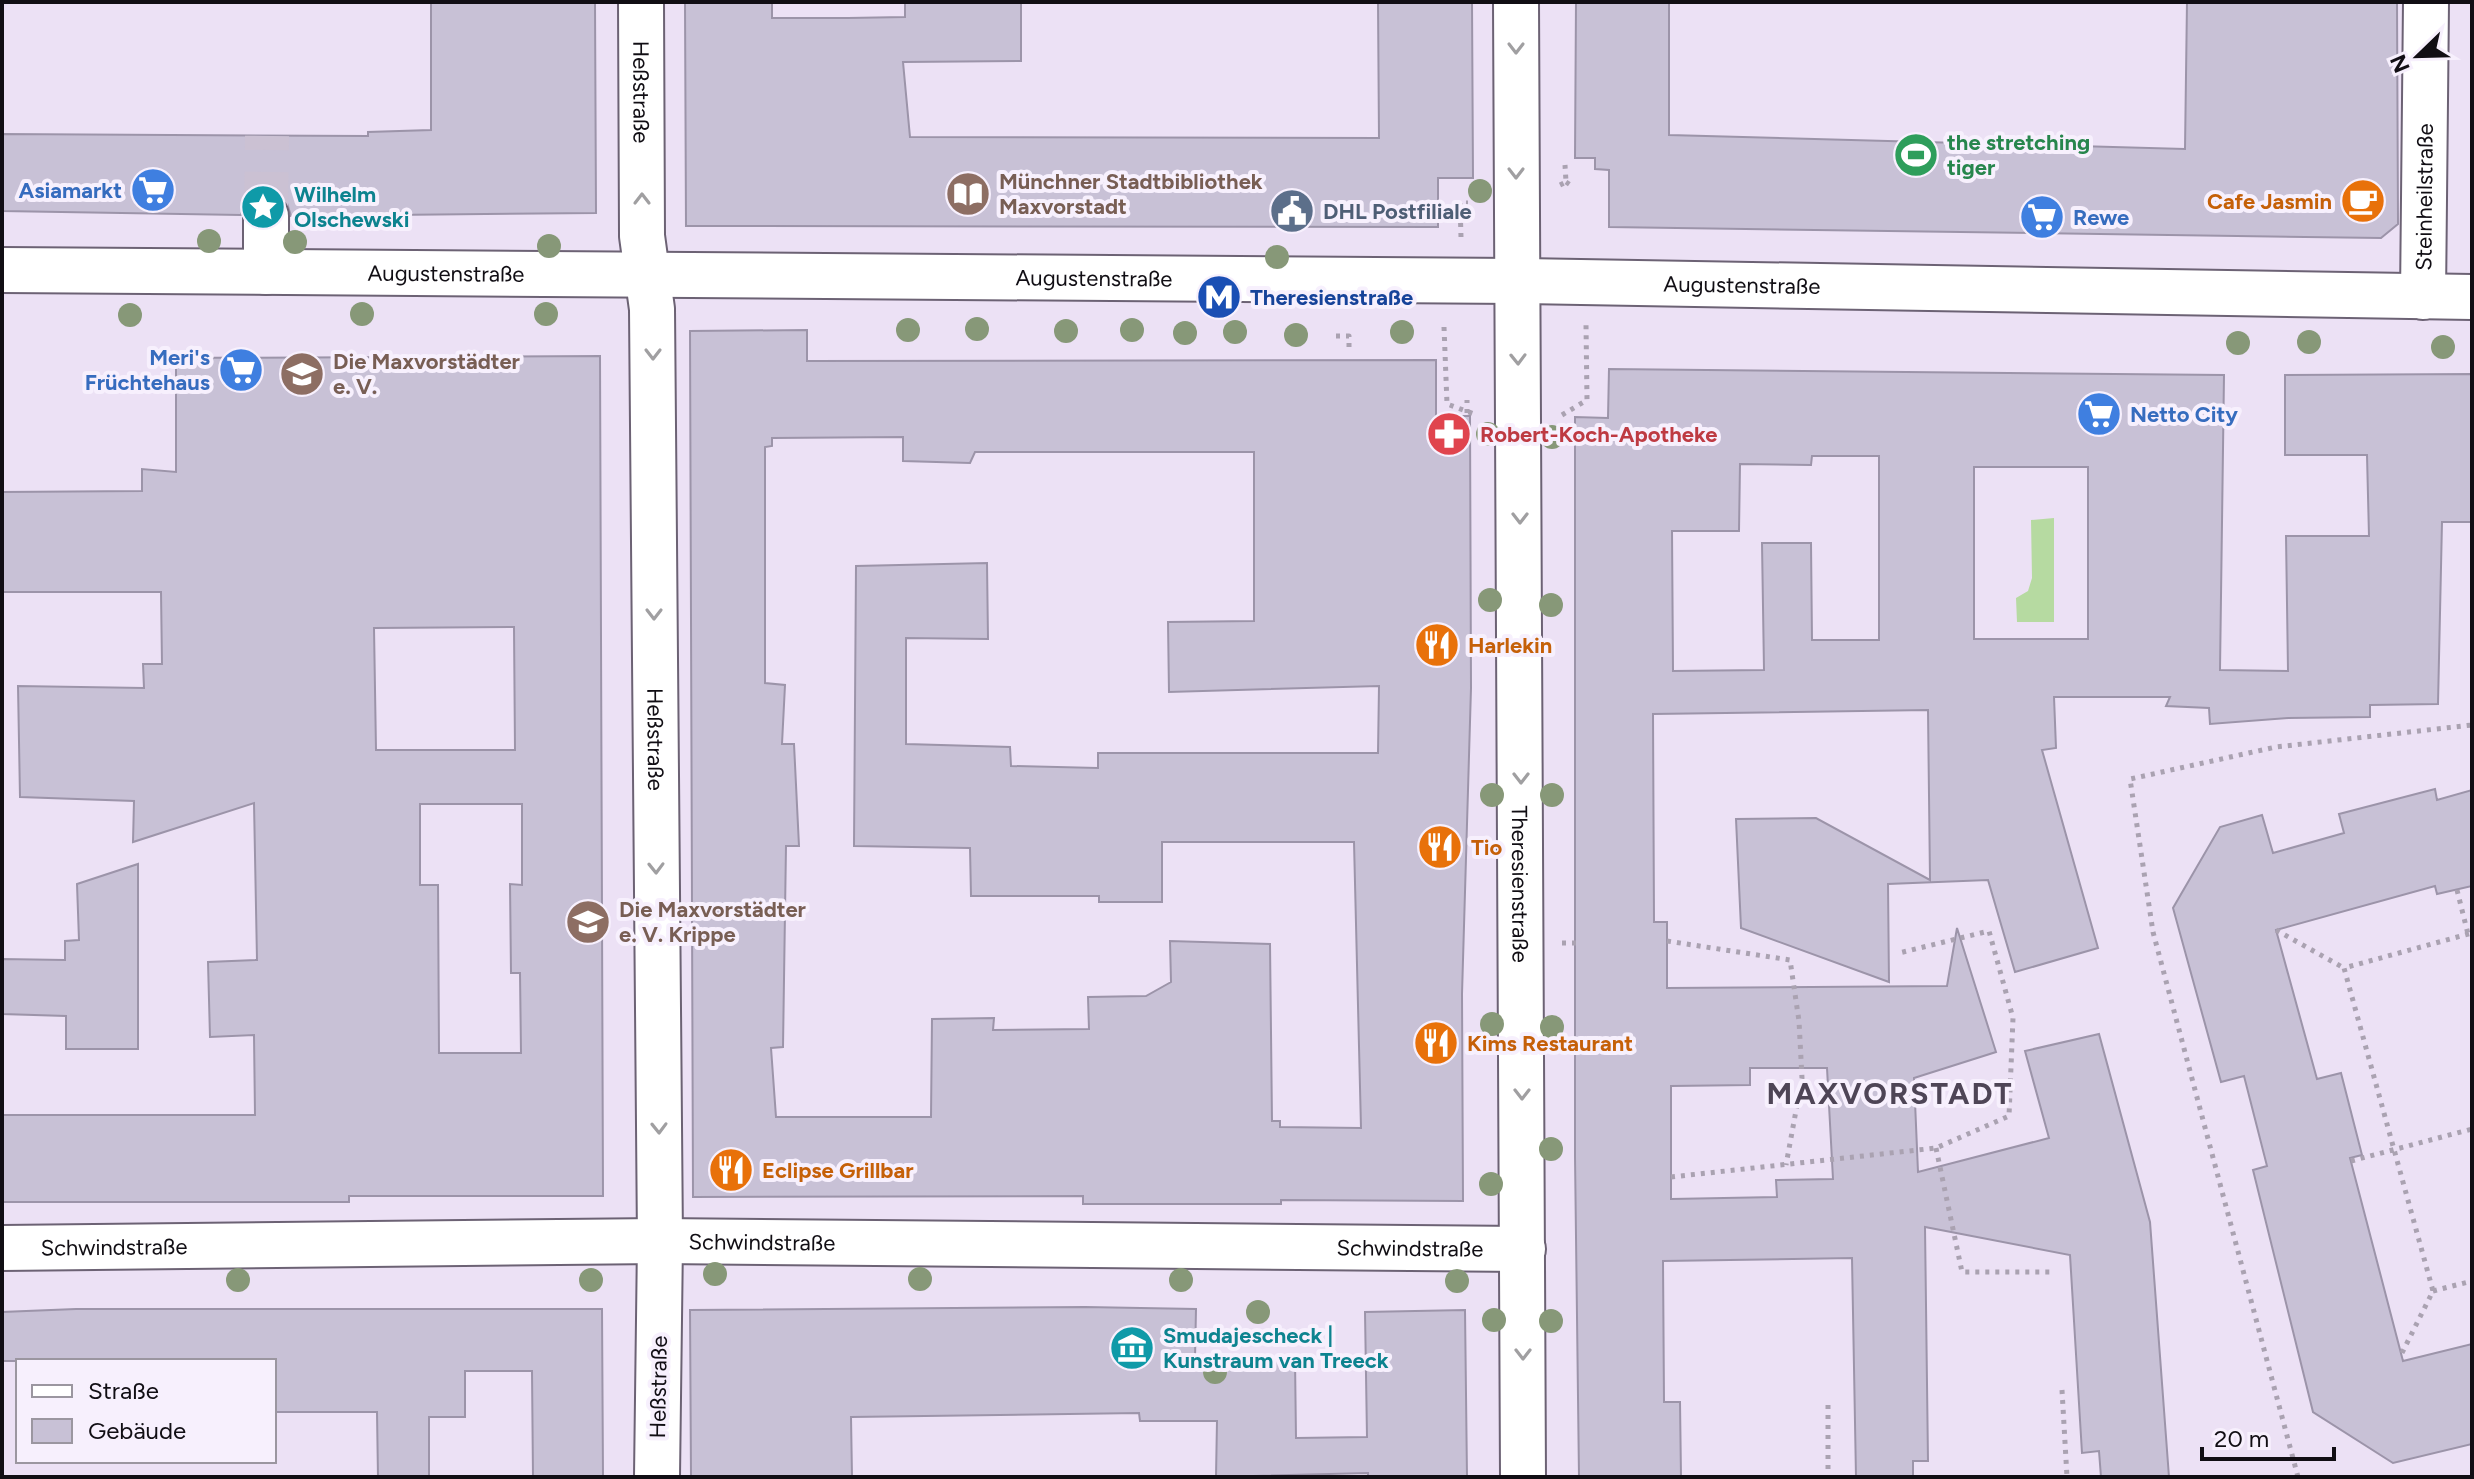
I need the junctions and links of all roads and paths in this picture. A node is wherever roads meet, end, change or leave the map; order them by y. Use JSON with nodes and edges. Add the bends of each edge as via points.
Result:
{"nodes":[{"id":1,"x":641,"y":2,"type":"edge"},
{"id":2,"x":1516,"y":2,"type":"edge"},
{"id":3,"x":2426,"y":2,"type":"edge"},
{"id":4,"x":1566,"y":182,"type":"dead end"},
{"id":5,"x":1572,"y":186,"type":"dead end"},
{"id":6,"x":1468,"y":203,"type":"dead end"},
{"id":7,"x":266,"y":216,"type":"tunnel mouth"},
{"id":8,"x":1461,"y":242,"type":"dead end"},
{"id":9,"x":2,"y":270,"type":"edge"},
{"id":10,"x":266,"y":272,"type":"junction"},
{"id":11,"x":649,"y":276,"type":"junction"},
{"id":12,"x":1517,"y":281,"type":"junction"},
{"id":13,"x":1586,"y":283,"type":"junction"},
{"id":14,"x":2423,"y":297,"type":"junction"},
{"id":15,"x":2472,"y":297,"type":"edge"},
{"id":16,"x":1444,"y":327,"type":"dead end"},
{"id":17,"x":1336,"y":336,"type":"dead end"},
{"id":18,"x":1349,"y":352,"type":"dead end"},
{"id":19,"x":1467,"y":400,"type":"dead end"},
{"id":20,"x":1467,"y":413,"type":"junction"},
{"id":21,"x":1520,"y":429,"type":"junction"},
{"id":22,"x":2472,"y":725,"type":"edge"},
{"id":23,"x":2457,"y":890,"type":"dead end"},
{"id":24,"x":2276,"y":930,"type":"dead end"},
{"id":25,"x":2470,"y":933,"type":"edge"},
{"id":26,"x":1667,"y":941,"type":"dead end"},
{"id":27,"x":1899,"y":953,"type":"dead end"},
{"id":28,"x":2344,"y":968,"type":"junction"},
{"id":29,"x":2472,"y":1129,"type":"edge"},
{"id":30,"x":1936,"y":1148,"type":"junction"},
{"id":31,"x":2394,"y":1150,"type":"junction"},
{"id":32,"x":2351,"y":1161,"type":"dead end"},
{"id":33,"x":1786,"y":1165,"type":"junction"},
{"id":34,"x":1671,"y":1177,"type":"dead end"},
{"id":35,"x":660,"y":1241,"type":"junction"},
{"id":36,"x":2,"y":1248,"type":"edge"},
{"id":37,"x":1523,"y":1249,"type":"junction"},
{"id":38,"x":2051,"y":1272,"type":"dead end"},
{"id":39,"x":2472,"y":1281,"type":"edge"},
{"id":40,"x":2433,"y":1291,"type":"junction"},
{"id":41,"x":2402,"y":1353,"type":"dead end"},
{"id":42,"x":2062,"y":1390,"type":"dead end"},
{"id":43,"x":1828,"y":1405,"type":"dead end"},
{"id":44,"x":657,"y":1477,"type":"edge"},
{"id":45,"x":1523,"y":1477,"type":"edge"},
{"id":46,"x":1828,"y":1477,"type":"edge"},
{"id":47,"x":2067,"y":1477,"type":"edge"},
{"id":48,"x":2298,"y":1477,"type":"edge"}],
"edges":[{"from":11,"to":1,"type":"street","name":"Heßstraße","one_way":true,"via":[[642,236]]},
{"from":2,"to":12,"type":"street","name":"Theresienstraße","one_way":true},
{"from":3,"to":14,"type":"street","name":"Steinheilstraße"},
{"from":4,"to":5,"type":"path"},
{"from":6,"to":8,"type":"path","via":[[1460,203]]},
{"from":7,"to":10,"type":"street"},
{"from":9,"to":10,"type":"street","name":"Augustenstraße"},
{"from":10,"to":11,"type":"street","name":"Augustenstraße"},
{"from":11,"to":12,"type":"street","name":"Augustenstraße"},
{"from":11,"to":35,"type":"street","name":"Heßstraße","one_way":true},
{"from":12,"to":13,"type":"street","name":"Augustenstraße"},
{"from":12,"to":21,"type":"street","name":"Theresienstraße","one_way":true},
{"from":13,"to":14,"type":"street","name":"Augustenstraße"},
{"from":13,"to":21,"type":"path","via":[[1587,400]]},
{"from":14,"to":15,"type":"street","name":"Augustenstraße"},
{"from":16,"to":20,"type":"path","via":[[1447,404]]},
{"from":17,"to":18,"type":"path","via":[[1349,336]]},
{"from":19,"to":20,"type":"path"},
{"from":20,"to":21,"type":"path"},
{"from":21,"to":37,"type":"street","name":"Theresienstraße","one_way":true},
{"from":22,"to":48,"type":"path","via":[[2276,747],[2130,779],[2153,932]]},
{"from":23,"to":25,"type":"path"},
{"from":24,"to":28,"type":"path"},
{"from":25,"to":28,"type":"path"},
{"from":26,"to":33,"type":"path","via":[[1790,960],[1802,1078]]},
{"from":27,"to":30,"type":"path","via":[[1989,931],[2013,1018],[2009,1116]]},
{"from":28,"to":31,"type":"path"},
{"from":29,"to":31,"type":"path"},
{"from":30,"to":33,"type":"path"},
{"from":30,"to":38,"type":"path","via":[[1962,1272]]},
{"from":31,"to":32,"type":"path"},
{"from":31,"to":40,"type":"path"},
{"from":33,"to":34,"type":"path"},
{"from":35,"to":36,"type":"street","name":"Schwindstraße"},
{"from":35,"to":37,"type":"street","name":"Schwindstraße"},
{"from":35,"to":44,"type":"street","name":"Heßstraße"},
{"from":37,"to":45,"type":"street","name":"Theresienstraße","one_way":true},
{"from":39,"to":40,"type":"path"},
{"from":40,"to":41,"type":"path"},
{"from":42,"to":47,"type":"path"},
{"from":43,"to":46,"type":"path"}]}
